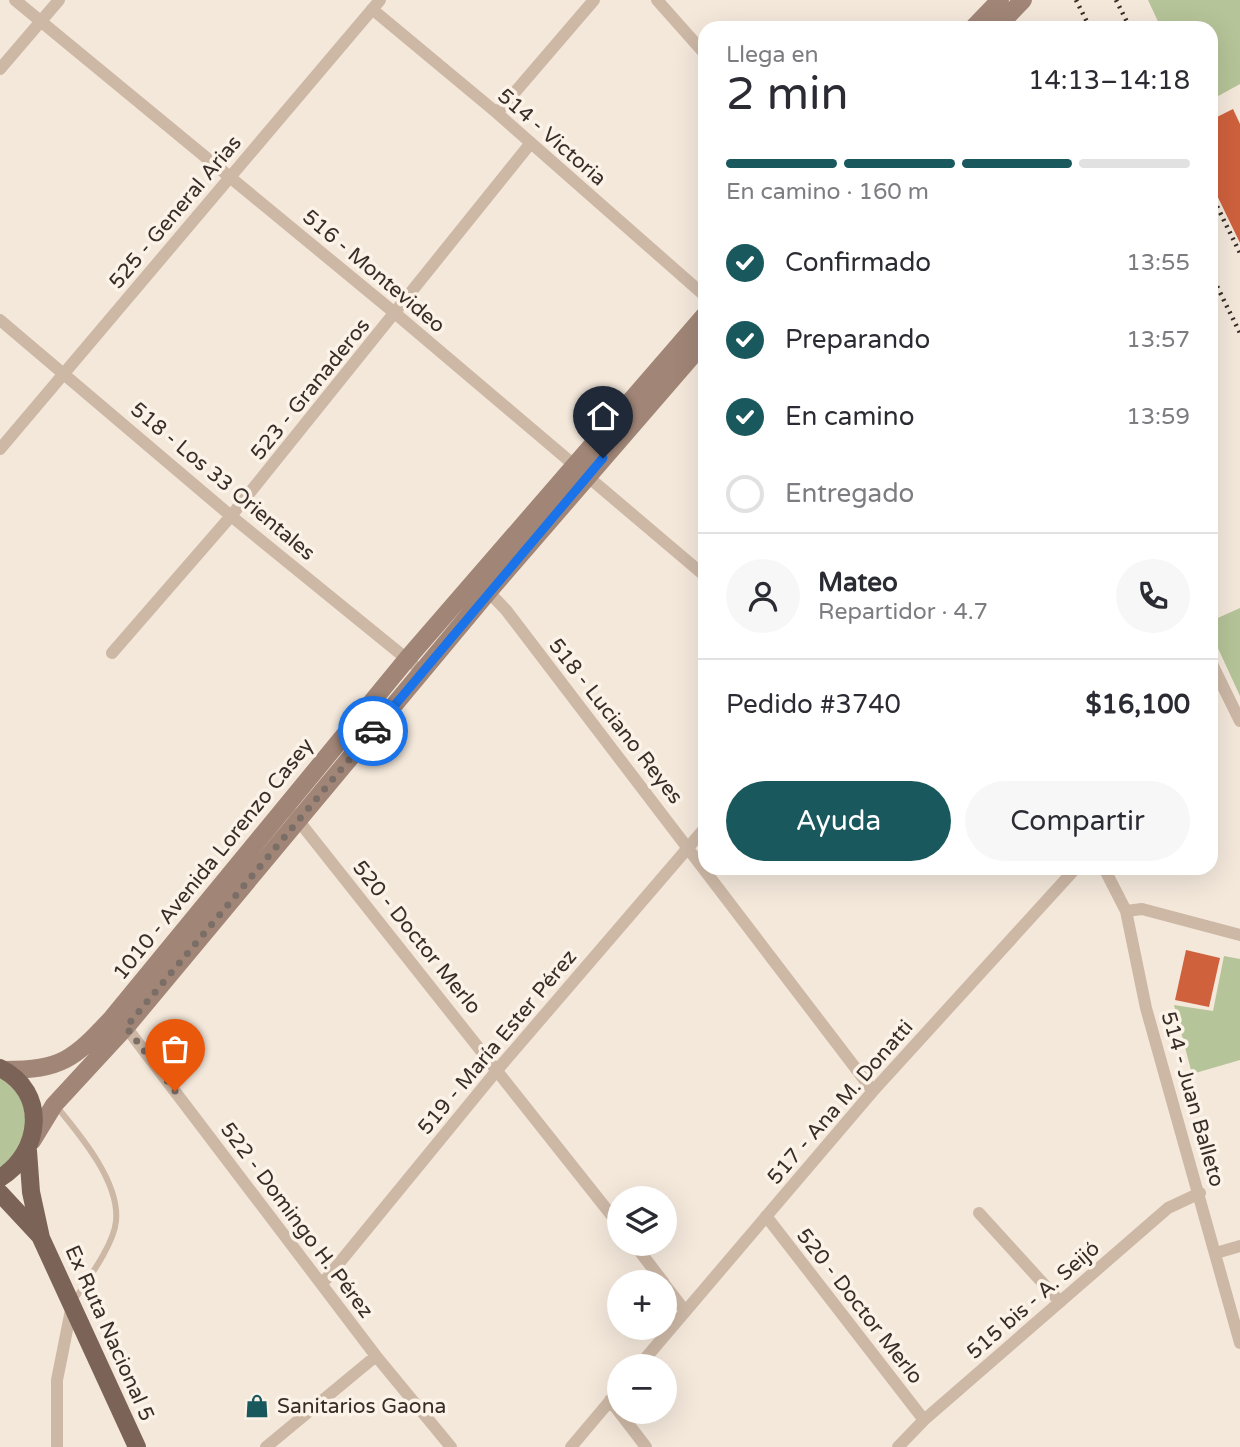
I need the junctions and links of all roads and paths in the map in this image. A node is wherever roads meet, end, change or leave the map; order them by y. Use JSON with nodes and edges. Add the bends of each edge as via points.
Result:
{"nodes":[{"id":1,"x":15,"y":0,"type":"edge"},
{"id":2,"x":59,"y":0,"type":"edge"},
{"id":3,"x":594,"y":0,"type":"edge"},
{"id":4,"x":657,"y":0,"type":"edge"},
{"id":5,"x":1000,"y":0,"type":"edge"},
{"id":6,"x":1023,"y":0,"type":"edge"},
{"id":7,"x":376,"y":5,"type":"edge"},
{"id":8,"x":980,"y":21,"type":"edge"},
{"id":9,"x":1003,"y":21,"type":"edge"},
{"id":10,"x":40,"y":23,"type":"junction"},
{"id":11,"x":698,"y":46,"type":"edge"},
{"id":12,"x":0,"y":69,"type":"edge"},
{"id":13,"x":497,"y":113,"type":"junction"},
{"id":14,"x":530,"y":144,"type":"junction"},
{"id":15,"x":230,"y":176,"type":"junction"},
{"id":16,"x":698,"y":290,"type":"edge"},
{"id":17,"x":396,"y":314,"type":"junction"},
{"id":18,"x":0,"y":320,"type":"edge"},
{"id":19,"x":698,"y":324,"type":"edge"},
{"id":20,"x":698,"y":348,"type":"edge"},
{"id":21,"x":64,"y":372,"type":"junction"},
{"id":22,"x":0,"y":449,"type":"edge"},
{"id":23,"x":582,"y":470,"type":"junction"},
{"id":24,"x":231,"y":516,"type":"junction"},
{"id":25,"x":698,"y":570,"type":"edge"},
{"id":26,"x":482,"y":586,"type":"junction"},
{"id":27,"x":112,"y":653,"type":"dead end"},
{"id":28,"x":407,"y":659,"type":"junction"},
{"id":29,"x":421,"y":672,"type":"junction"},
{"id":30,"x":1218,"y":676,"type":"edge"},
{"id":31,"x":1240,"y":721,"type":"edge"},
{"id":32,"x":285,"y":807,"type":"junction"},
{"id":33,"x":299,"y":820,"type":"junction"},
{"id":34,"x":698,"y":836,"type":"edge"},
{"id":35,"x":689,"y":847,"type":"junction"},
{"id":36,"x":698,"y":859,"type":"edge"},
{"id":37,"x":710,"y":875,"type":"edge"},
{"id":38,"x":1070,"y":875,"type":"edge"},
{"id":39,"x":1108,"y":875,"type":"edge"},
{"id":40,"x":1126,"y":911,"type":"junction"},
{"id":41,"x":1240,"y":935,"type":"edge"},
{"id":42,"x":119,"y":1023,"type":"junction"},
{"id":43,"x":2,"y":1069,"type":"edge"},
{"id":44,"x":498,"y":1069,"type":"junction"},
{"id":45,"x":873,"y":1091,"type":"junction"},
{"id":46,"x":54,"y":1105,"type":"junction"},
{"id":47,"x":30,"y":1146,"type":"junction"},
{"id":48,"x":0,"y":1178,"type":"edge"},
{"id":49,"x":0,"y":1193,"type":"edge"},
{"id":50,"x":1200,"y":1193,"type":"junction"},
{"id":51,"x":607,"y":1209,"type":"edge"},
{"id":52,"x":979,"y":1213,"type":"dead end"},
{"id":53,"x":765,"y":1216,"type":"junction"},
{"id":54,"x":41,"y":1238,"type":"junction"},
{"id":55,"x":1240,"y":1247,"type":"edge"},
{"id":56,"x":1216,"y":1253,"type":"junction"},
{"id":57,"x":323,"y":1284,"type":"junction"},
{"id":58,"x":677,"y":1301,"type":"edge"},
{"id":59,"x":1060,"y":1302,"type":"junction"},
{"id":60,"x":72,"y":1304,"type":"junction"},
{"id":61,"x":685,"y":1311,"type":"junction"},
{"id":62,"x":1240,"y":1343,"type":"edge"},
{"id":63,"x":649,"y":1354,"type":"edge"},
{"id":64,"x":376,"y":1356,"type":"junction"},
{"id":65,"x":607,"y":1404,"type":"edge"},
{"id":66,"x":924,"y":1420,"type":"junction"},
{"id":67,"x":628,"y":1424,"type":"edge"},
{"id":68,"x":57,"y":1447,"type":"edge"},
{"id":69,"x":137,"y":1447,"type":"edge"},
{"id":70,"x":266,"y":1447,"type":"edge"},
{"id":71,"x":451,"y":1447,"type":"edge"},
{"id":72,"x":571,"y":1447,"type":"edge"},
{"id":73,"x":646,"y":1447,"type":"edge"},
{"id":74,"x":898,"y":1447,"type":"edge"}],
"edges":[{"from":1,"to":10,"type":"street","name":"516 - Montevideo"},
{"from":2,"to":10,"type":"street"},
{"from":3,"to":13,"type":"street"},
{"from":4,"to":11,"type":"street"},
{"from":5,"to":8,"type":"main road"},
{"from":6,"to":9,"type":"main road"},
{"from":7,"to":13,"type":"street","name":"514 - Victoria"},
{"from":7,"to":15,"type":"street","name":"525 - General Arias"},
{"from":10,"to":12,"type":"street"},
{"from":10,"to":15,"type":"street","name":"516 - Montevideo"},
{"from":13,"to":14,"type":"street","name":"514 - Victoria"},
{"from":14,"to":16,"type":"street","name":"514 - Victoria"},
{"from":14,"to":17,"type":"street","name":"523 - Granaderos"},
{"from":15,"to":17,"type":"street","name":"516 - Montevideo"},
{"from":15,"to":21,"type":"street","name":"525 - General Arias"},
{"from":17,"to":23,"type":"street","name":"516 - Montevideo"},
{"from":17,"to":24,"type":"street","name":"523 - Granaderos"},
{"from":18,"to":21,"type":"street","name":"518 - Los 33 Orientales"},
{"from":19,"to":23,"type":"main road","name":"1010 - Avenida Lorenzo Casey"},
{"from":20,"to":23,"type":"main road","name":"1010 - Avenida Lorenzo Casey"},
{"from":21,"to":22,"type":"street","name":"525 - General Arias"},
{"from":21,"to":24,"type":"street","name":"518 - Los 33 Orientales"},
{"from":23,"to":25,"type":"street","name":"516 - Montevideo"},
{"from":23,"to":26,"type":"main road","name":"1010 - Avenida Lorenzo Casey"},
{"from":24,"to":27,"type":"street","name":"523 - Granaderos"},
{"from":24,"to":28,"type":"street","name":"518 - Los 33 Orientales"},
{"from":26,"to":28,"type":"main road","name":"1010 - Avenida Lorenzo Casey"},
{"from":26,"to":29,"type":"main road","name":"1010 - Avenida Lorenzo Casey"},
{"from":26,"to":35,"type":"street","name":"518 - Luciano Reyes"},
{"from":28,"to":29,"type":"street","name":"518 - Los 33 Orientales"},
{"from":28,"to":32,"type":"main road","name":"1010 - Avenida Lorenzo Casey"},
{"from":29,"to":33,"type":"main road","name":"1010 - Avenida Lorenzo Casey"},
{"from":30,"to":31,"type":"street"},
{"from":32,"to":33,"type":"street","name":"520 - Doctor Merlo"},
{"from":32,"to":42,"type":"main road","name":"1010 - Avenida Lorenzo Casey"},
{"from":33,"to":42,"type":"main road","name":"1010 - Avenida Lorenzo Casey"},
{"from":33,"to":44,"type":"street","name":"520 - Doctor Merlo"},
{"from":34,"to":35,"type":"street","name":"519 - María Ester Pérez"},
{"from":35,"to":36,"type":"street","name":"518 - Luciano Reyes"},
{"from":35,"to":44,"type":"street","name":"519 - María Ester Pérez"},
{"from":37,"to":45,"type":"street","name":"518 - Luciano Reyes"},
{"from":38,"to":45,"type":"street","name":"517 - Ana M. Donatti"},
{"from":39,"to":40,"type":"street","name":"514 - Juan Balleto"},
{"from":40,"to":41,"type":"street","via":[[1142,909]]},
{"from":40,"to":50,"type":"street","name":"514 - Juan Balleto","via":[[1146,1008]]},
{"from":42,"to":43,"type":"main road","name":"1010 - Avenida Lorenzo Casey","via":[[68,1060],[29,1070]]},
{"from":42,"to":46,"type":"main road","name":"1010 - Avenida Lorenzo Casey"},
{"from":42,"to":57,"type":"street","name":"522 - Domingo H. Pérez"},
{"from":43,"to":47,"type":"main road","name":"Ex Ruta Nacional 5","via":[[15,1078],[30,1100],[35,1128]]},
{"from":44,"to":51,"type":"street","name":"520 - Doctor Merlo"},
{"from":44,"to":57,"type":"street","name":"519 - María Ester Pérez"},
{"from":45,"to":53,"type":"street","name":"517 - Ana M. Donatti"},
{"from":46,"to":47,"type":"main road","name":"1010 - Avenida Lorenzo Casey"},
{"from":46,"to":60,"type":"lane","via":[[84,1139],[103,1172],[117,1222]]},
{"from":47,"to":48,"type":"main road","via":[[21,1162]]},
{"from":47,"to":54,"type":"main road","name":"Ex Ruta Nacional 5","via":[[31,1192]]},
{"from":49,"to":54,"type":"main road","name":"Ex Ruta Nacional 5"},
{"from":50,"to":56,"type":"street","name":"514 - Juan Balleto"},
{"from":50,"to":59,"type":"street","name":"515 bis - A. Seijó","via":[[1168,1208]]},
{"from":52,"to":59,"type":"street"},
{"from":53,"to":61,"type":"street","name":"517 - Ana M. Donatti"},
{"from":53,"to":66,"type":"street","name":"520 - Doctor Merlo"},
{"from":54,"to":60,"type":"main road","name":"Ex Ruta Nacional 5"},
{"from":55,"to":56,"type":"street"},
{"from":56,"to":62,"type":"street","name":"514 - Juan Balleto"},
{"from":57,"to":64,"type":"street","name":"522 - Domingo H. Pérez"},
{"from":58,"to":61,"type":"street"},
{"from":59,"to":66,"type":"street","name":"515 bis - A. Seijó"},
{"from":60,"to":68,"type":"street","via":[[57,1380]]},
{"from":60,"to":69,"type":"main road","name":"Ex Ruta Nacional 5"},
{"from":61,"to":63,"type":"street","name":"517 - Ana M. Donatti"},
{"from":64,"to":70,"type":"street"},
{"from":64,"to":71,"type":"street","name":"522 - Domingo H. Pérez"},
{"from":65,"to":72,"type":"street"},
{"from":66,"to":74,"type":"street","name":"515 bis - A. Seijó"},
{"from":67,"to":73,"type":"street"}]}
